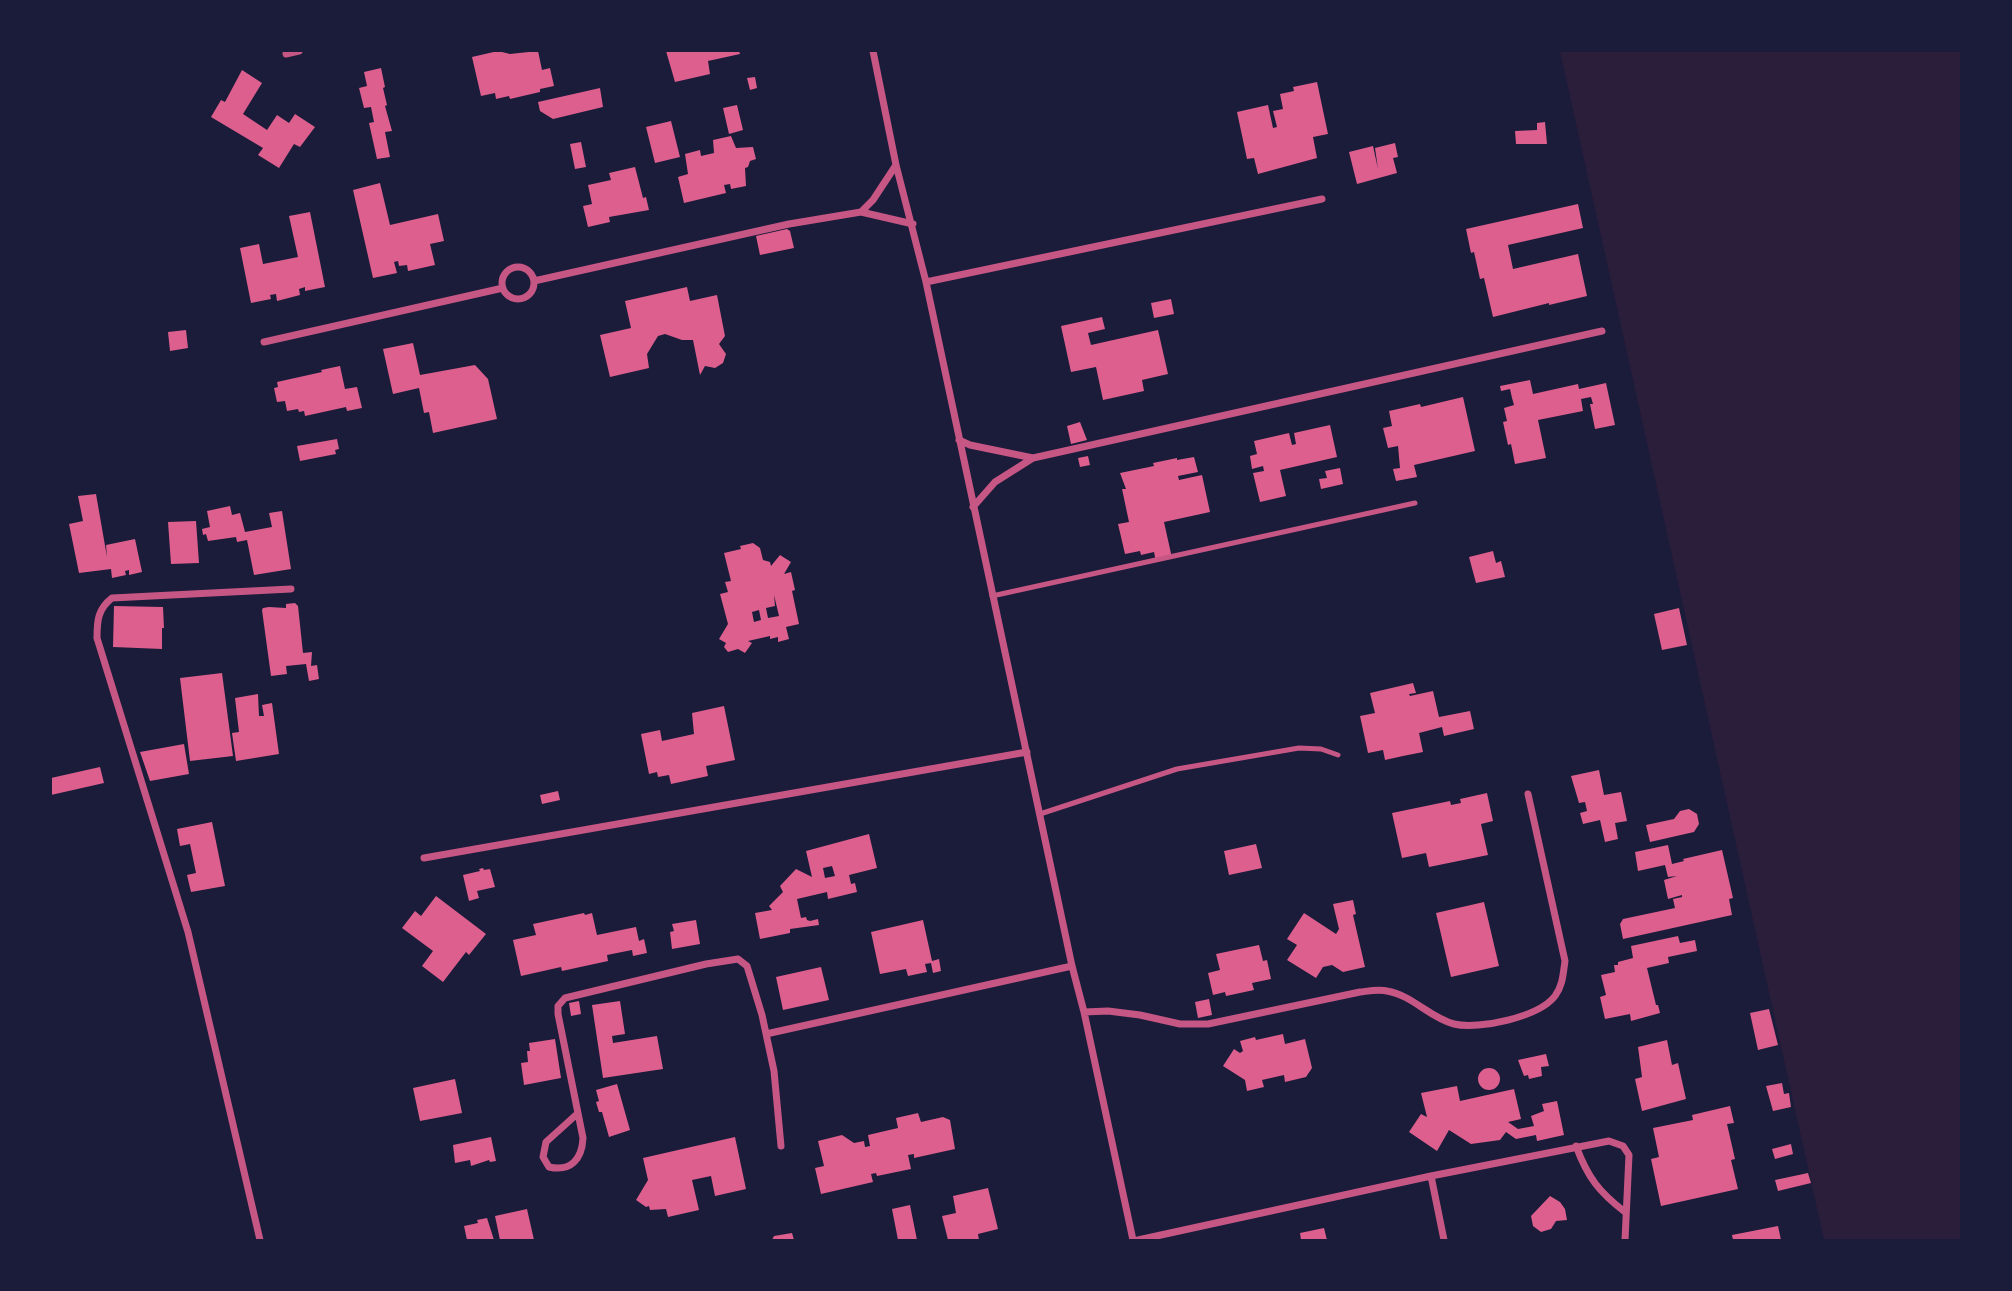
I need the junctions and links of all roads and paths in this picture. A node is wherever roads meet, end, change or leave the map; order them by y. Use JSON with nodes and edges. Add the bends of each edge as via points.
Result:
{"nodes":[{"id":1,"x":299,"y":51,"type":"edge"},
{"id":2,"x":873,"y":51,"type":"edge"},
{"id":3,"x":286,"y":54,"type":"dead end"},
{"id":4,"x":896,"y":165,"type":"junction"},
{"id":5,"x":1322,"y":199,"type":"dead end"},
{"id":6,"x":861,"y":212,"type":"junction"},
{"id":7,"x":913,"y":224,"type":"junction"},
{"id":8,"x":534,"y":281,"type":"junction"},
{"id":9,"x":926,"y":282,"type":"junction"},
{"id":10,"x":503,"y":288,"type":"junction"},
{"id":11,"x":1602,"y":331,"type":"dead end"},
{"id":12,"x":264,"y":342,"type":"dead end"},
{"id":13,"x":959,"y":440,"type":"junction"},
{"id":14,"x":1033,"y":457,"type":"junction"},
{"id":15,"x":1415,"y":503,"type":"dead end"},
{"id":16,"x":973,"y":507,"type":"junction"},
{"id":17,"x":291,"y":589,"type":"dead end"},
{"id":18,"x":992,"y":596,"type":"junction"},
{"id":19,"x":1027,"y":752,"type":"junction"},
{"id":20,"x":1338,"y":755,"type":"dead end"},
{"id":21,"x":1528,"y":794,"type":"dead end"},
{"id":22,"x":1040,"y":814,"type":"junction"},
{"id":23,"x":424,"y":858,"type":"dead end"},
{"id":24,"x":1072,"y":966,"type":"junction"},
{"id":25,"x":1084,"y":1012,"type":"junction"},
{"id":26,"x":766,"y":1034,"type":"junction"},
{"id":27,"x":577,"y":1114,"type":"junction"},
{"id":28,"x":781,"y":1146,"type":"dead end"},
{"id":29,"x":1576,"y":1146,"type":"junction"},
{"id":30,"x":1432,"y":1176,"type":"junction"},
{"id":31,"x":1625,"y":1212,"type":"junction"},
{"id":32,"x":260,"y":1240,"type":"edge"},
{"id":33,"x":1135,"y":1240,"type":"edge"},
{"id":34,"x":1444,"y":1240,"type":"edge"},
{"id":35,"x":1625,"y":1240,"type":"edge"}],
"edges":[{"from":1,"to":3,"type":"street"},
{"from":2,"to":4,"type":"street"},
{"from":4,"to":6,"type":"street"},
{"from":4,"to":7,"type":"street"},
{"from":5,"to":9,"type":"street"},
{"from":6,"to":7,"type":"street"},
{"from":6,"to":8,"type":"street"},
{"from":7,"to":9,"type":"street"},
{"from":8,"to":10,"type":"street","via":[[531,292],[521,299],[510,297]]},
{"from":8,"to":10,"type":"street","via":[[528,271],[517,267],[504,276]]},
{"from":9,"to":13,"type":"street"},
{"from":10,"to":12,"type":"street"},
{"from":11,"to":14,"type":"street"},
{"from":13,"to":14,"type":"street"},
{"from":13,"to":16,"type":"street"},
{"from":14,"to":16,"type":"street","via":[[995,482]]},
{"from":15,"to":18,"type":"lane"},
{"from":16,"to":18,"type":"street"},
{"from":17,"to":32,"type":"street","via":[[111,598],[97,620],[97,638],[188,932]]},
{"from":18,"to":19,"type":"street"},
{"from":19,"to":22,"type":"street"},
{"from":19,"to":23,"type":"street"},
{"from":20,"to":22,"type":"lane","via":[[1299,748],[1177,769]]},
{"from":21,"to":25,"type":"street","via":[[1565,961],[1562,984],[1545,1006],[1482,1025],[1440,1020],[1384,990],[1208,1024]]},
{"from":22,"to":24,"type":"street"},
{"from":24,"to":25,"type":"street"},
{"from":24,"to":26,"type":"street"},
{"from":25,"to":33,"type":"street"},
{"from":26,"to":27,"type":"street","via":[[747,965],[738,959],[565,998],[558,1014]]},
{"from":26,"to":28,"type":"street"},
{"from":27,"to":27,"type":"street","via":[[583,1138],[579,1160],[568,1167],[549,1167],[543,1157],[546,1142]]},
{"from":29,"to":30,"type":"street"},
{"from":29,"to":31,"type":"street","via":[[1595,1185]]},
{"from":29,"to":31,"type":"street","via":[[1609,1141],[1629,1154]]},
{"from":30,"to":33,"type":"street"},
{"from":30,"to":34,"type":"street"},
{"from":31,"to":35,"type":"street"}]}
